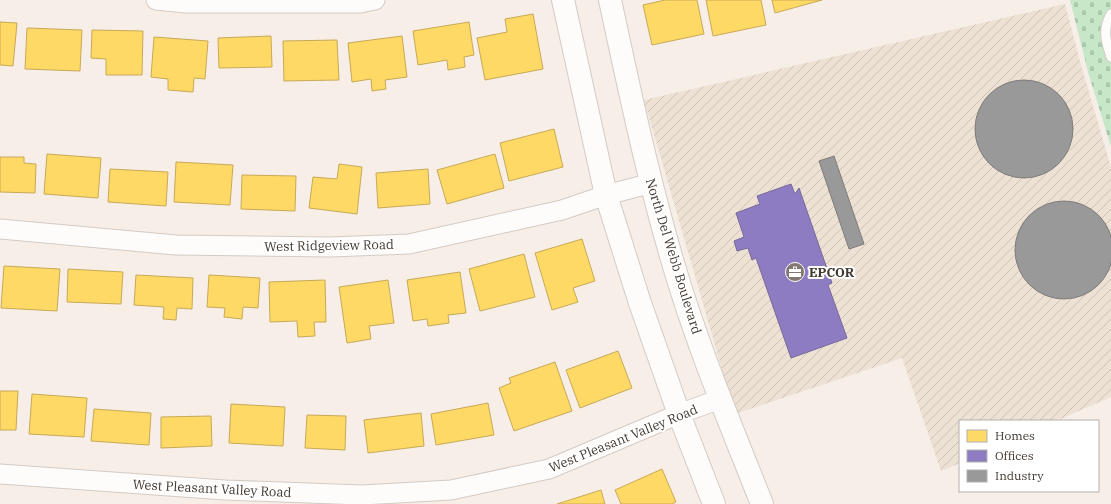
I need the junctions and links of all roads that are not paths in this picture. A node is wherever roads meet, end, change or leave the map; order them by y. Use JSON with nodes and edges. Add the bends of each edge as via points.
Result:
{"nodes":[{"id":1,"x":156,"y":0,"type":"edge"},
{"id":2,"x":375,"y":0,"type":"edge"},
{"id":3,"x":563,"y":0,"type":"edge"},
{"id":4,"x":610,"y":0,"type":"edge"},
{"id":5,"x":1111,"y":14,"type":"edge"},
{"id":6,"x":1111,"y":58,"type":"edge"},
{"id":7,"x":652,"y":183,"type":"junction"},
{"id":8,"x":606,"y":195,"type":"junction"},
{"id":9,"x":0,"y":229,"type":"edge"},
{"id":10,"x":720,"y":399,"type":"junction"},
{"id":11,"x":679,"y":414,"type":"junction"},
{"id":12,"x":0,"y":474,"type":"edge"},
{"id":13,"x":225,"y":497,"type":"edge"},
{"id":14,"x":714,"y":504,"type":"edge"},
{"id":15,"x":762,"y":504,"type":"edge"}],
"edges":[{"from":1,"to":2,"type":"street","via":[[186,3]]},
{"from":3,"to":8,"type":"street"},
{"from":4,"to":7,"type":"street","name":"North Del Webb Boulevard"},
{"from":5,"to":6,"type":"lane","via":[[1104,34]]},
{"from":7,"to":8,"type":"street","name":"West Ridgeview Road"},
{"from":7,"to":10,"type":"street","name":"North Del Webb Boulevard","via":[[681,289]]},
{"from":8,"to":9,"type":"street","name":"West Ridgeview Road","via":[[562,210],[409,244],[330,247],[176,245]]},
{"from":8,"to":11,"type":"street"},
{"from":10,"to":11,"type":"street","name":"West Pleasant Valley Road"},
{"from":10,"to":15,"type":"street","name":"North Del Webb Boulevard"},
{"from":11,"to":13,"type":"street","name":"West Pleasant Valley Road","via":[[549,469],[451,490],[362,495]]},
{"from":11,"to":14,"type":"street"},
{"from":12,"to":13,"type":"street","name":"West Pleasant Valley Road"}]}
